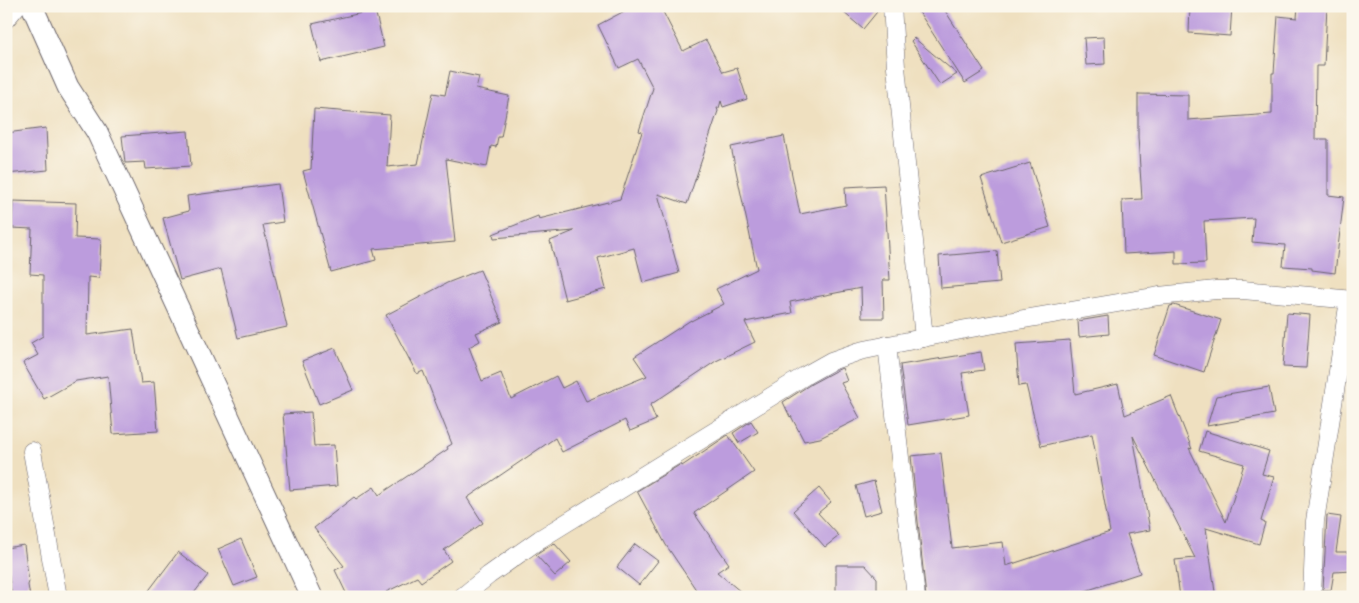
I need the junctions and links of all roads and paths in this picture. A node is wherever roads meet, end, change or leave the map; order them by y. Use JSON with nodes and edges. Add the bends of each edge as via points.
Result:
{"nodes":[{"id":1,"x":16,"y":6,"type":"edge"},
{"id":2,"x":32,"y":6,"type":"edge"},
{"id":3,"x":892,"y":6,"type":"edge"},
{"id":4,"x":6,"y":19,"type":"edge"},
{"id":5,"x":1351,"y":300,"type":"edge"},
{"id":6,"x":924,"y":338,"type":"junction"},
{"id":7,"x":887,"y":345,"type":"junction"},
{"id":8,"x":32,"y":451,"type":"dead end"},
{"id":9,"x":58,"y":597,"type":"edge"},
{"id":10,"x":312,"y":597,"type":"edge"},
{"id":11,"x":462,"y":597,"type":"edge"},
{"id":12,"x":916,"y":597,"type":"edge"},
{"id":13,"x":1312,"y":597,"type":"edge"}],
"edges":[{"from":1,"to":4,"type":"street"},
{"from":2,"to":10,"type":"street","via":[[68,87],[97,132]]},
{"from":3,"to":6,"type":"street"},
{"from":5,"to":6,"type":"street","via":[[1216,290],[1159,296]]},
{"from":5,"to":13,"type":"street","via":[[1315,521]]},
{"from":6,"to":7,"type":"street"},
{"from":7,"to":11,"type":"street","via":[[831,361],[806,375],[540,539]]},
{"from":7,"to":12,"type":"street"},
{"from":8,"to":9,"type":"street"}]}
